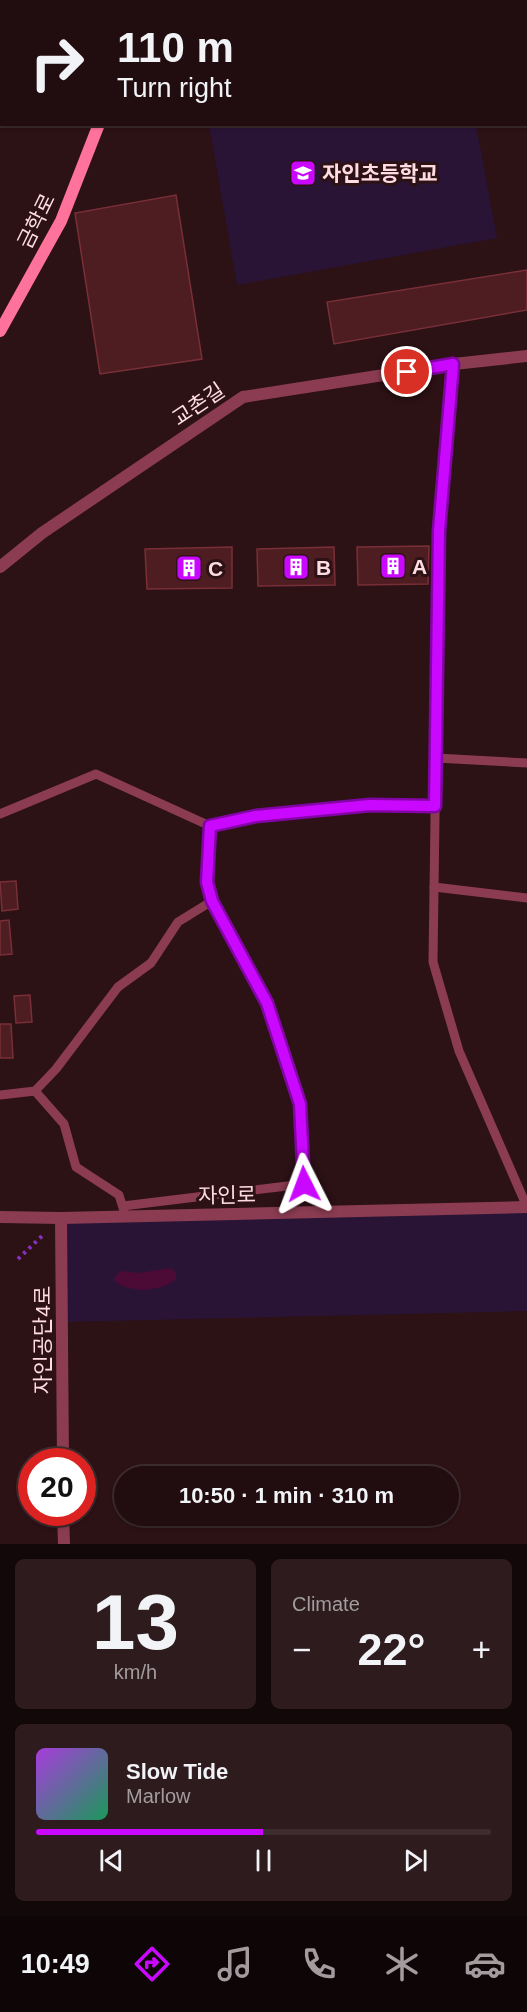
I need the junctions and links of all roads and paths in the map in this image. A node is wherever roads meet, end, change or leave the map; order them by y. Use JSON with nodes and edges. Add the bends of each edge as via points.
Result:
{"nodes":[{"id":1,"x":98,"y":126,"type":"edge"},
{"id":2,"x":0,"y":331,"type":"edge"},
{"id":3,"x":527,"y":356,"type":"edge"},
{"id":4,"x":453,"y":364,"type":"junction"},
{"id":5,"x":0,"y":567,"type":"edge"},
{"id":6,"x":436,"y":758,"type":"junction"},
{"id":7,"x":527,"y":762,"type":"edge"},
{"id":8,"x":435,"y":806,"type":"junction"},
{"id":9,"x":0,"y":814,"type":"edge"},
{"id":10,"x":210,"y":826,"type":"junction"},
{"id":11,"x":434,"y":887,"type":"junction"},
{"id":12,"x":527,"y":898,"type":"edge"},
{"id":13,"x":212,"y":901,"type":"junction"},
{"id":14,"x":35,"y":1091,"type":"junction"},
{"id":15,"x":0,"y":1095,"type":"edge"},
{"id":16,"x":527,"y":1207,"type":"edge"},
{"id":17,"x":124,"y":1211,"type":"junction"},
{"id":18,"x":0,"y":1217,"type":"edge"},
{"id":19,"x":62,"y":1218,"type":"junction"},
{"id":20,"x":18,"y":1259,"type":"dead end"},
{"id":21,"x":63,"y":1448,"type":"edge"},
{"id":22,"x":63,"y":1526,"type":"edge"},
{"id":23,"x":64,"y":1544,"type":"edge"}],
"edges":[{"from":1,"to":2,"type":"main road","name":"금학로","via":[[61,221]]},
{"from":3,"to":4,"type":"street","name":"교촌길"},
{"from":4,"to":5,"type":"street","name":"교촌길","via":[[243,397],[42,533]]},
{"from":4,"to":6,"type":"lane","via":[[439,531]]},
{"from":6,"to":7,"type":"lane"},
{"from":6,"to":8,"type":"lane"},
{"from":8,"to":10,"type":"lane","via":[[370,805],[256,816]]},
{"from":8,"to":11,"type":"lane"},
{"from":9,"to":10,"type":"lane","via":[[96,774]]},
{"from":10,"to":13,"type":"lane","via":[[207,882]]},
{"from":11,"to":12,"type":"lane"},
{"from":11,"to":16,"type":"lane","via":[[433,962],[439,984],[459,1051]]},
{"from":13,"to":14,"type":"lane","via":[[178,922],[151,963],[118,987]]},
{"from":13,"to":17,"type":"lane","via":[[271,1014],[300,1104],[304,1184]]},
{"from":14,"to":15,"type":"lane"},
{"from":14,"to":17,"type":"lane","via":[[64,1124],[76,1167],[119,1195]]},
{"from":16,"to":17,"type":"street","name":"자인로"},
{"from":17,"to":19,"type":"street","name":"자인로"},
{"from":18,"to":19,"type":"street","name":"자인로"},
{"from":19,"to":20,"type":"path"},
{"from":19,"to":21,"type":"street","name":"자인공단4로"},
{"from":22,"to":23,"type":"street"}]}
